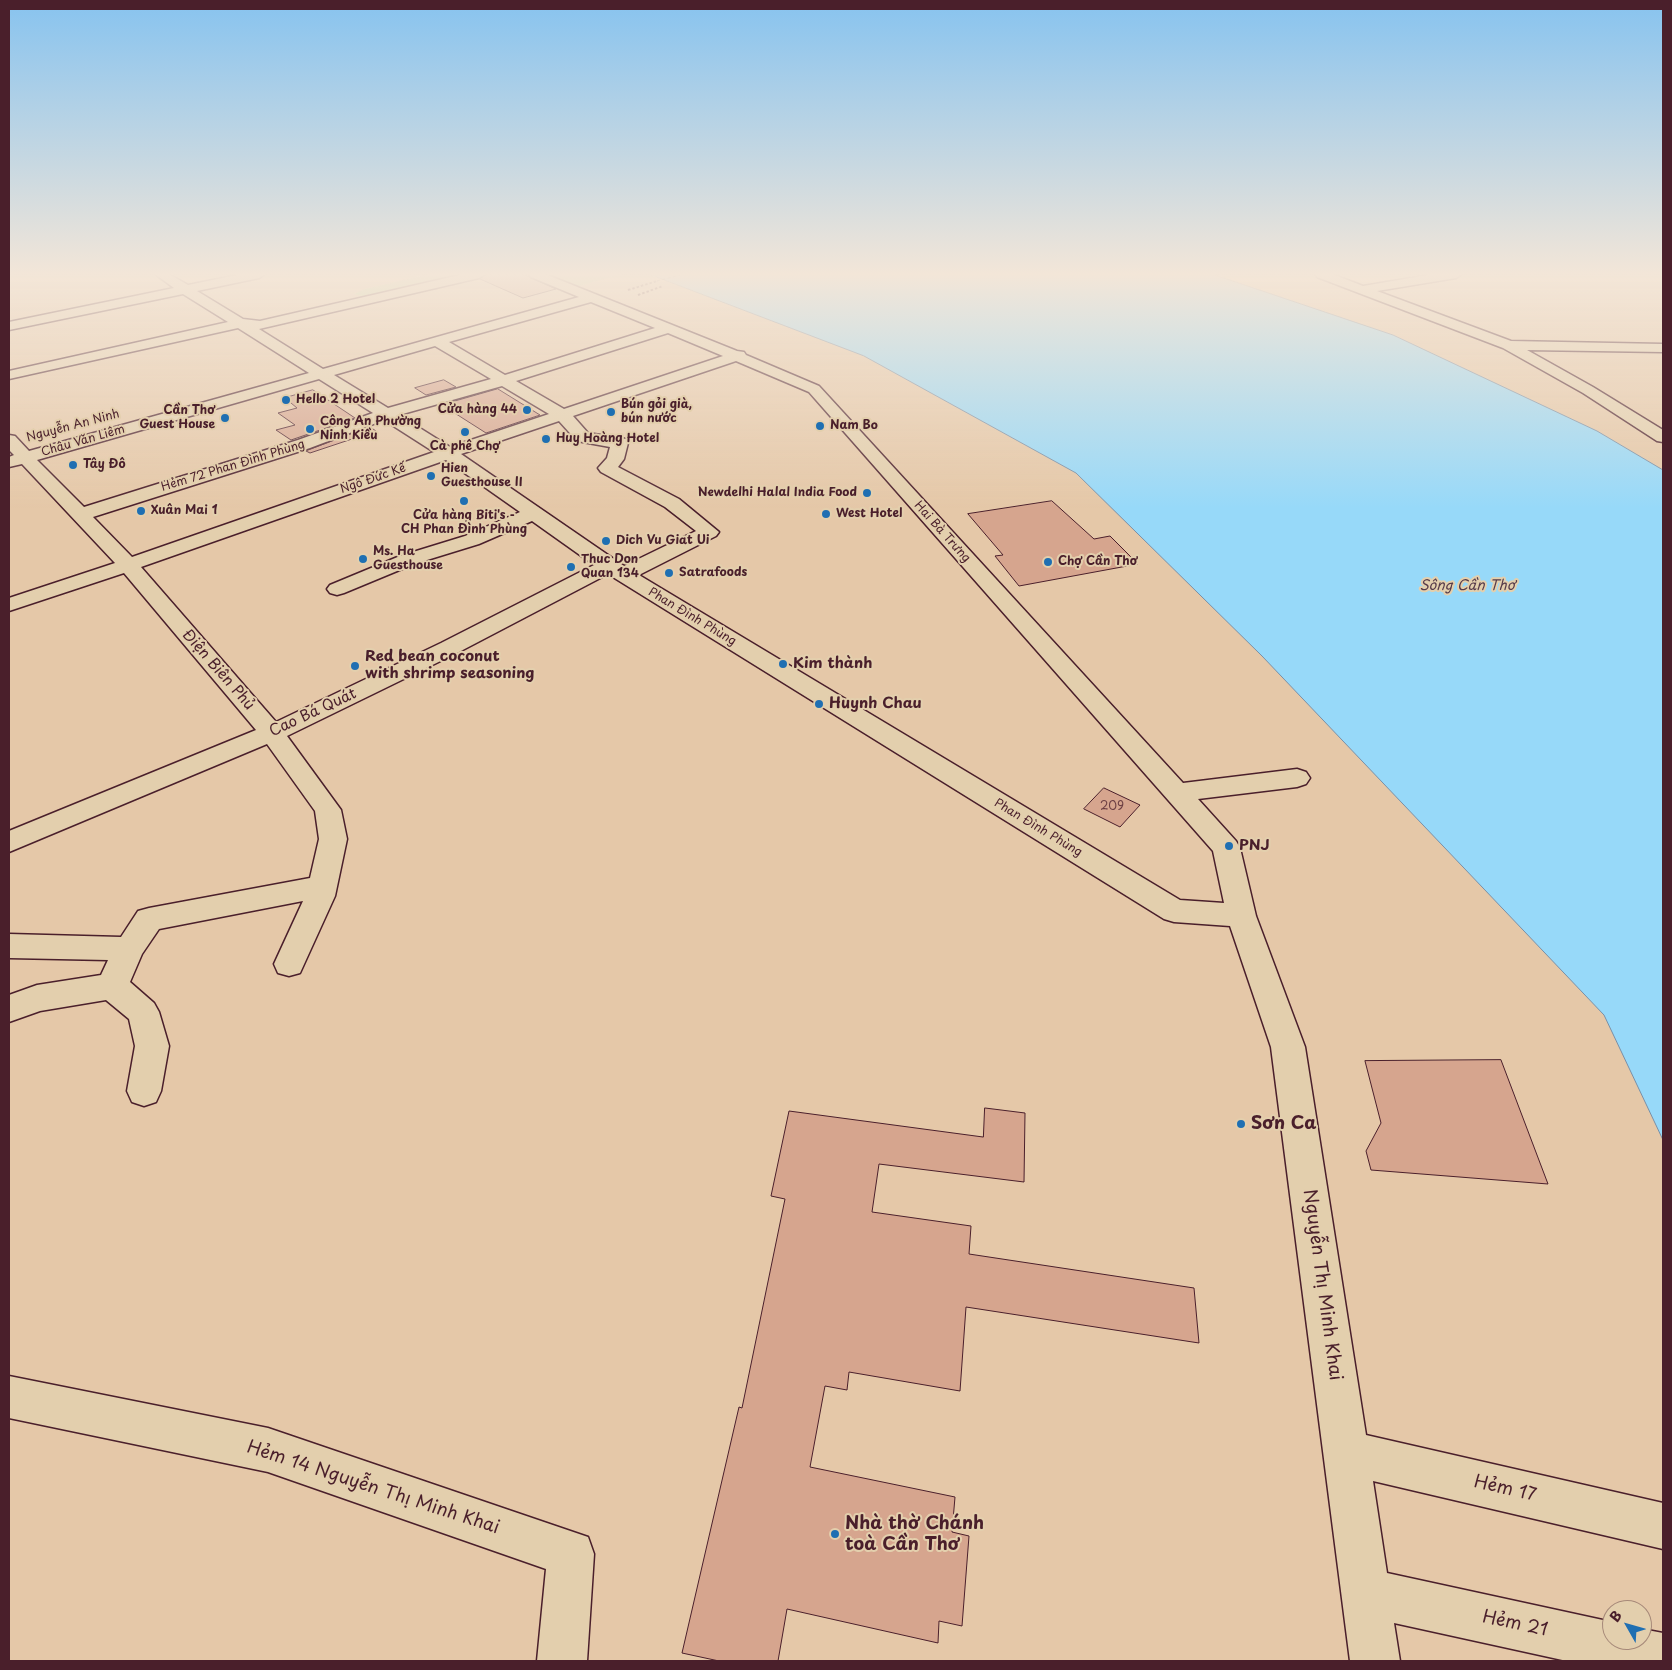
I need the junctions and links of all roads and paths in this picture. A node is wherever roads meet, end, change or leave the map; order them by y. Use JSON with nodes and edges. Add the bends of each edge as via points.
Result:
{"nodes":[{"id":1,"x":111,"y":352,"type":"edge"},
{"id":2,"x":286,"y":352,"type":"edge"},
{"id":3,"x":368,"y":352,"type":"edge"},
{"id":4,"x":462,"y":352,"type":"edge"},
{"id":5,"x":594,"y":352,"type":"edge"},
{"id":6,"x":731,"y":352,"type":"edge"},
{"id":7,"x":1522,"y":352,"type":"edge"},
{"id":8,"x":739,"y":355,"type":"junction"},
{"id":9,"x":304,"y":363,"type":"junction"},
{"id":10,"x":322,"y":366,"type":"junction"},
{"id":11,"x":285,"y":368,"type":"dead end"},
{"id":12,"x":9,"y":375,"type":"edge"},
{"id":13,"x":502,"y":381,"type":"junction"},
{"id":14,"x":386,"y":414,"type":"junction"},
{"id":15,"x":563,"y":416,"type":"junction"},
{"id":16,"x":1663,"y":437,"type":"edge"},
{"id":17,"x":16,"y":447,"type":"edge"},
{"id":18,"x":448,"y":453,"type":"junction"},
{"id":19,"x":534,"y":513,"type":"junction"},
{"id":20,"x":79,"y":515,"type":"junction"},
{"id":21,"x":128,"y":565,"type":"junction"},
{"id":22,"x":616,"y":570,"type":"junction"},
{"id":23,"x":337,"y":589,"type":"dead end"},
{"id":24,"x":9,"y":605,"type":"edge"},
{"id":25,"x":272,"y":732,"type":"junction"},
{"id":26,"x":1297,"y":778,"type":"dead end"},
{"id":27,"x":1176,"y":793,"type":"junction"},
{"id":28,"x":9,"y":842,"type":"edge"},
{"id":29,"x":322,"y":887,"type":"junction"},
{"id":30,"x":1241,"y":916,"type":"junction"},
{"id":31,"x":9,"y":946,"type":"edge"},
{"id":32,"x":129,"y":949,"type":"junction"},
{"id":33,"x":289,"y":964,"type":"dead end"},
{"id":34,"x":112,"y":986,"type":"junction"},
{"id":35,"x":23,"y":1003,"type":"edge"},
{"id":36,"x":144,"y":1091,"type":"dead end"},
{"id":37,"x":9,"y":1397,"type":"edge"},
{"id":38,"x":1347,"y":1453,"type":"junction"},
{"id":39,"x":1663,"y":1526,"type":"edge"},
{"id":40,"x":1365,"y":1592,"type":"junction"},
{"id":41,"x":1663,"y":1658,"type":"edge"},
{"id":42,"x":562,"y":1661,"type":"edge"},
{"id":43,"x":1375,"y":1661,"type":"edge"}],
"edges":[{"from":1,"to":12,"type":"street"},
{"from":2,"to":9,"type":"street","name":"Phan Đình Phùng"},
{"from":3,"to":10,"type":"street","name":"Châu Văn Liêm"},
{"from":4,"to":13,"type":"street"},
{"from":5,"to":13,"type":"street","name":"Hẻm 72 Phan Đình Phùng"},
{"from":6,"to":8,"type":"street","name":"Hai Bà Trưng"},
{"from":7,"to":16,"type":"street"},
{"from":8,"to":15,"type":"street","name":"Ngô Đức Kế"},
{"from":8,"to":27,"type":"street","name":"Hai Bà Trưng","via":[[814,389]]},
{"from":9,"to":10,"type":"street","name":"Phan Đình Phùng"},
{"from":9,"to":11,"type":"street"},
{"from":10,"to":14,"type":"street","name":"Phan Đình Phùng"},
{"from":10,"to":17,"type":"street","name":"Châu Văn Liêm"},
{"from":13,"to":14,"type":"street","name":"Hẻm 72 Phan Đình Phùng"},
{"from":13,"to":15,"type":"street"},
{"from":14,"to":18,"type":"street","name":"Phan Đình Phùng"},
{"from":14,"to":20,"type":"street","name":"Hẻm 72 Phan Đình Phùng","via":[[304,444]]},
{"from":15,"to":18,"type":"street","name":"Ngô Đức Kế"},
{"from":15,"to":22,"type":"street","name":"Cao Bá Quát","via":[[583,437],[620,443],[615,459],[607,468],[672,503],[709,532]]},
{"from":17,"to":20,"type":"street","name":"Điện Biên Phủ"},
{"from":18,"to":19,"type":"street","name":"Phan Đình Phùng"},
{"from":18,"to":21,"type":"street","name":"Ngô Đức Kế"},
{"from":19,"to":22,"type":"street","name":"Phan Đình Phùng"},
{"from":19,"to":23,"type":"street","via":[[472,540],[407,560]]},
{"from":20,"to":21,"type":"street","name":"Điện Biên Phủ"},
{"from":21,"to":24,"type":"street","name":"Ngô Đức Kế"},
{"from":21,"to":25,"type":"street","name":"Điện Biên Phủ"},
{"from":22,"to":25,"type":"street","name":"Cao Bá Quát"},
{"from":22,"to":30,"type":"street","name":"Phan Đình Phùng","via":[[1174,911]]},
{"from":25,"to":28,"type":"street","name":"Cao Bá Quát"},
{"from":25,"to":29,"type":"street","name":"Điện Biên Phủ","via":[[328,810],[333,839]]},
{"from":26,"to":27,"type":"street"},
{"from":27,"to":30,"type":"street","name":"Hai Bà Trưng","via":[[1226,848]]},
{"from":29,"to":32,"type":"street","via":[[148,920]]},
{"from":29,"to":33,"type":"street","name":"Điện Biên Phủ"},
{"from":30,"to":38,"type":"street","name":"Nguyễn Thị Minh Khai","via":[[1288,1047]]},
{"from":31,"to":32,"type":"street"},
{"from":32,"to":34,"type":"street"},
{"from":34,"to":35,"type":"street"},
{"from":34,"to":36,"type":"street","via":[[143,1012],[152,1046]]},
{"from":37,"to":42,"type":"street","name":"Hẻm 14 Nguyễn Thị Minh Khai","via":[[268,1450],[571,1554]]},
{"from":38,"to":39,"type":"street","name":"Hẻm 17"},
{"from":38,"to":40,"type":"street","name":"Nguyễn Thị Minh Khai"},
{"from":40,"to":41,"type":"street","name":"Hẻm 21"},
{"from":40,"to":43,"type":"street","name":"Nguyễn Thị Minh Khai"}]}
